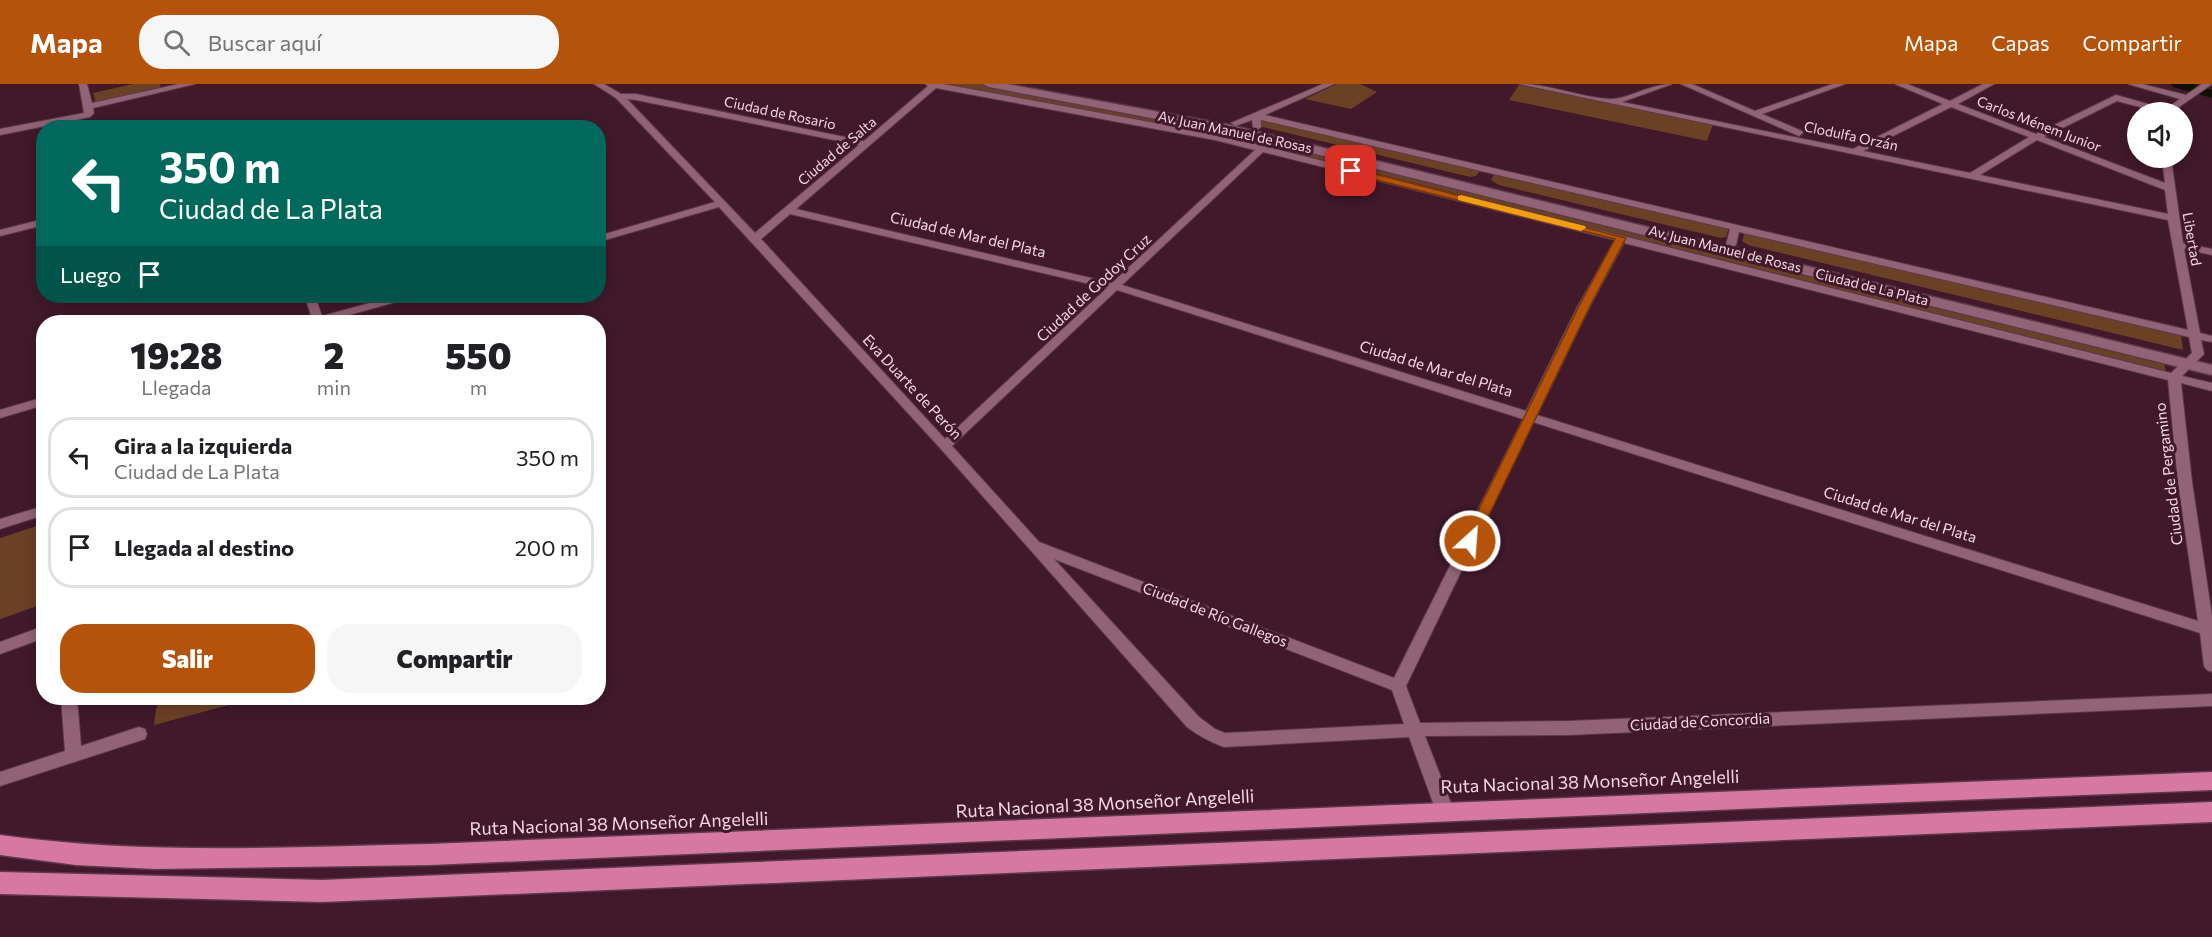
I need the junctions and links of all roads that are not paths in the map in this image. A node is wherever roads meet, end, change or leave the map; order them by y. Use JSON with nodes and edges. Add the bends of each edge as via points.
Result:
{"nodes":[{"id":1,"x":83,"y":84,"type":"edge"},
{"id":2,"x":191,"y":84,"type":"edge"},
{"id":3,"x":598,"y":84,"type":"edge"},
{"id":4,"x":933,"y":84,"type":"edge"},
{"id":5,"x":989,"y":84,"type":"edge"},
{"id":6,"x":1025,"y":84,"type":"edge"},
{"id":7,"x":1330,"y":84,"type":"edge"},
{"id":8,"x":1523,"y":84,"type":"edge"},
{"id":9,"x":1668,"y":84,"type":"edge"},
{"id":10,"x":1685,"y":84,"type":"edge"},
{"id":11,"x":1841,"y":84,"type":"edge"},
{"id":12,"x":1899,"y":84,"type":"edge"},
{"id":13,"x":1990,"y":84,"type":"edge"},
{"id":14,"x":2132,"y":84,"type":"edge"},
{"id":15,"x":2206,"y":86,"type":"edge"},
{"id":16,"x":164,"y":87,"type":"edge"},
{"id":17,"x":619,"y":96,"type":"junction"},
{"id":18,"x":2189,"y":97,"type":"junction"},
{"id":19,"x":1614,"y":102,"type":"junction"},
{"id":20,"x":2131,"y":102,"type":"edge"},
{"id":21,"x":2182,"y":102,"type":"edge"},
{"id":22,"x":1949,"y":104,"type":"junction"},
{"id":23,"x":89,"y":110,"type":"junction"},
{"id":24,"x":1754,"y":114,"type":"junction"},
{"id":25,"x":49,"y":120,"type":"edge"},
{"id":26,"x":1256,"y":122,"type":"junction"},
{"id":27,"x":36,"y":123,"type":"edge"},
{"id":28,"x":0,"y":132,"type":"edge"},
{"id":29,"x":2036,"y":137,"type":"junction"},
{"id":30,"x":865,"y":144,"type":"junction"},
{"id":31,"x":1820,"y":144,"type":"junction"},
{"id":32,"x":1262,"y":149,"type":"junction"},
{"id":33,"x":1856,"y":151,"type":"junction"},
{"id":34,"x":2168,"y":168,"type":"edge"},
{"id":35,"x":1972,"y":176,"type":"junction"},
{"id":36,"x":2169,"y":188,"type":"junction"},
{"id":37,"x":719,"y":204,"type":"junction"},
{"id":38,"x":787,"y":210,"type":"junction"},
{"id":39,"x":2173,"y":218,"type":"junction"},
{"id":40,"x":36,"y":224,"type":"edge"},
{"id":41,"x":1736,"y":228,"type":"junction"},
{"id":42,"x":0,"y":232,"type":"edge"},
{"id":43,"x":606,"y":237,"type":"edge"},
{"id":44,"x":1621,"y":238,"type":"junction"},
{"id":45,"x":755,"y":239,"type":"junction"},
{"id":46,"x":1731,"y":245,"type":"junction"},
{"id":47,"x":2178,"y":245,"type":"junction"},
{"id":48,"x":2212,"y":252,"type":"edge"},
{"id":49,"x":1117,"y":287,"type":"junction"},
{"id":50,"x":382,"y":303,"type":"edge"},
{"id":51,"x":341,"y":315,"type":"edge"},
{"id":52,"x":2194,"y":335,"type":"junction"},
{"id":53,"x":2212,"y":339,"type":"edge"},
{"id":54,"x":2192,"y":361,"type":"junction"},
{"id":55,"x":2212,"y":363,"type":"edge"},
{"id":56,"x":2212,"y":370,"type":"edge"},
{"id":57,"x":2174,"y":377,"type":"junction"},
{"id":58,"x":2212,"y":387,"type":"edge"},
{"id":59,"x":36,"y":403,"type":"edge"},
{"id":60,"x":0,"y":414,"type":"edge"},
{"id":61,"x":1531,"y":416,"type":"junction"},
{"id":62,"x":945,"y":446,"type":"junction"},
{"id":63,"x":36,"y":513,"type":"edge"},
{"id":64,"x":0,"y":524,"type":"edge"},
{"id":65,"x":1031,"y":544,"type":"junction"},
{"id":66,"x":2206,"y":629,"type":"junction"},
{"id":67,"x":36,"y":635,"type":"edge"},
{"id":68,"x":0,"y":648,"type":"edge"},
{"id":69,"x":2212,"y":666,"type":"edge"},
{"id":70,"x":1398,"y":686,"type":"junction"},
{"id":71,"x":2212,"y":700,"type":"edge"},
{"id":72,"x":69,"y":705,"type":"edge"},
{"id":73,"x":1193,"y":722,"type":"joint"},
{"id":74,"x":1416,"y":730,"type":"junction"},
{"id":75,"x":139,"y":734,"type":"dead end"},
{"id":76,"x":73,"y":755,"type":"junction"},
{"id":77,"x":0,"y":779,"type":"edge"},
{"id":78,"x":2212,"y":781,"type":"edge"},
{"id":79,"x":1445,"y":811,"type":"junction"},
{"id":80,"x":2212,"y":812,"type":"edge"},
{"id":81,"x":0,"y":845,"type":"edge"},
{"id":82,"x":0,"y":883,"type":"edge"}],
"edges":[{"from":1,"to":23,"type":"street"},
{"from":2,"to":16,"type":"street"},
{"from":3,"to":17,"type":"street","name":"Eva Duarte de Perón"},
{"from":4,"to":30,"type":"street","name":"Ciudad de Salta"},
{"from":4,"to":32,"type":"street","name":"Ciudad de La Plata"},
{"from":5,"to":54,"type":"main road","name":"Av. Juan Manuel de Rosas","via":[[1230,129]]},
{"from":6,"to":26,"type":"main road","name":"Av. Juan Manuel de Rosas","via":[[1235,123]]},
{"from":7,"to":26,"type":"street"},
{"from":8,"to":19,"type":"street","name":"Clodulfa Orzán"},
{"from":9,"to":19,"type":"street"},
{"from":10,"to":24,"type":"street"},
{"from":11,"to":24,"type":"street"},
{"from":12,"to":22,"type":"street","name":"Carlos Ménem Junior"},
{"from":13,"to":22,"type":"street"},
{"from":14,"to":18,"type":"street"},
{"from":15,"to":18,"type":"street"},
{"from":16,"to":23,"type":"street"},
{"from":17,"to":30,"type":"street","name":"Ciudad de Rosario"},
{"from":17,"to":37,"type":"street","name":"Eva Duarte de Perón"},
{"from":18,"to":21,"type":"street"},
{"from":19,"to":31,"type":"street","name":"Clodulfa Orzán"},
{"from":20,"to":29,"type":"street","via":[[2116,98]]},
{"from":22,"to":29,"type":"street","name":"Carlos Ménem Junior"},
{"from":22,"to":33,"type":"street"},
{"from":23,"to":25,"type":"street"},
{"from":24,"to":31,"type":"street"},
{"from":26,"to":41,"type":"street"},
{"from":26,"to":46,"type":"main road","name":"Av. Juan Manuel de Rosas"},
{"from":27,"to":28,"type":"street"},
{"from":29,"to":35,"type":"street"},
{"from":29,"to":36,"type":"street","name":"Carlos Ménem Junior"},
{"from":30,"to":38,"type":"street","name":"Ciudad de Salta"},
{"from":31,"to":33,"type":"street","name":"Clodulfa Orzán"},
{"from":32,"to":44,"type":"street","name":"Ciudad de La Plata"},
{"from":32,"to":49,"type":"street","name":"Ciudad de Godoy Cruz"},
{"from":33,"to":35,"type":"street","name":"Clodulfa Orzán"},
{"from":34,"to":36,"type":"street","name":"Libertad"},
{"from":35,"to":39,"type":"street","name":"Clodulfa Orzán"},
{"from":36,"to":39,"type":"street","name":"Libertad"},
{"from":37,"to":43,"type":"street"},
{"from":37,"to":45,"type":"street","name":"Eva Duarte de Perón"},
{"from":38,"to":45,"type":"street","name":"Ciudad de Salta"},
{"from":38,"to":49,"type":"street","name":"Ciudad de Mar del Plata"},
{"from":39,"to":47,"type":"street","name":"Libertad"},
{"from":40,"to":42,"type":"street"},
{"from":41,"to":46,"type":"street"},
{"from":41,"to":52,"type":"street"},
{"from":44,"to":57,"type":"street","name":"Ciudad de La Plata"},
{"from":44,"to":61,"type":"street"},
{"from":45,"to":62,"type":"street","name":"Eva Duarte de Perón"},
{"from":46,"to":54,"type":"main road","name":"Av. Juan Manuel de Rosas"},
{"from":47,"to":48,"type":"street"},
{"from":47,"to":52,"type":"street","name":"Libertad"},
{"from":49,"to":61,"type":"street","name":"Ciudad de Mar del Plata"},
{"from":49,"to":62,"type":"street","name":"Ciudad de Godoy Cruz"},
{"from":50,"to":51,"type":"street"},
{"from":52,"to":53,"type":"street"},
{"from":52,"to":54,"type":"street","name":"Libertad","via":[[2198,354]]},
{"from":54,"to":55,"type":"main road","name":"Av. Juan Manuel de Rosas"},
{"from":54,"to":56,"type":"main road","name":"Av. Juan Manuel de Rosas"},
{"from":54,"to":57,"type":"street"},
{"from":57,"to":58,"type":"street","name":"Ciudad de La Plata"},
{"from":57,"to":66,"type":"street","name":"Ciudad de Pergamino","via":[[2184,482]]},
{"from":59,"to":60,"type":"street"},
{"from":61,"to":66,"type":"street","name":"Ciudad de Mar del Plata"},
{"from":61,"to":70,"type":"street"},
{"from":62,"to":65,"type":"street","name":"Eva Duarte de Perón"},
{"from":63,"to":64,"type":"street"},
{"from":65,"to":70,"type":"street","name":"Ciudad de Río Gallegos"},
{"from":65,"to":73,"type":"street","name":"Eva Duarte de Perón"},
{"from":66,"to":69,"type":"street","name":"Ciudad de Pergamino"},
{"from":67,"to":68,"type":"street"},
{"from":70,"to":74,"type":"street"},
{"from":71,"to":74,"type":"street","name":"Ciudad de Concordia","via":[[1581,728]]},
{"from":72,"to":76,"type":"street"},
{"from":73,"to":74,"type":"street","name":"Ciudad de Concordia","via":[[1224,740]]},
{"from":74,"to":79,"type":"street"},
{"from":75,"to":76,"type":"street"},
{"from":76,"to":77,"type":"street"},
{"from":78,"to":79,"type":"highway","name":"Ruta Nacional 38 Monseñor Angelelli"},
{"from":79,"to":81,"type":"highway","name":"Ruta Nacional 38 Monseñor Angelelli","via":[[458,855],[116,856]]},
{"from":80,"to":82,"type":"highway","via":[[322,891]]}]}
